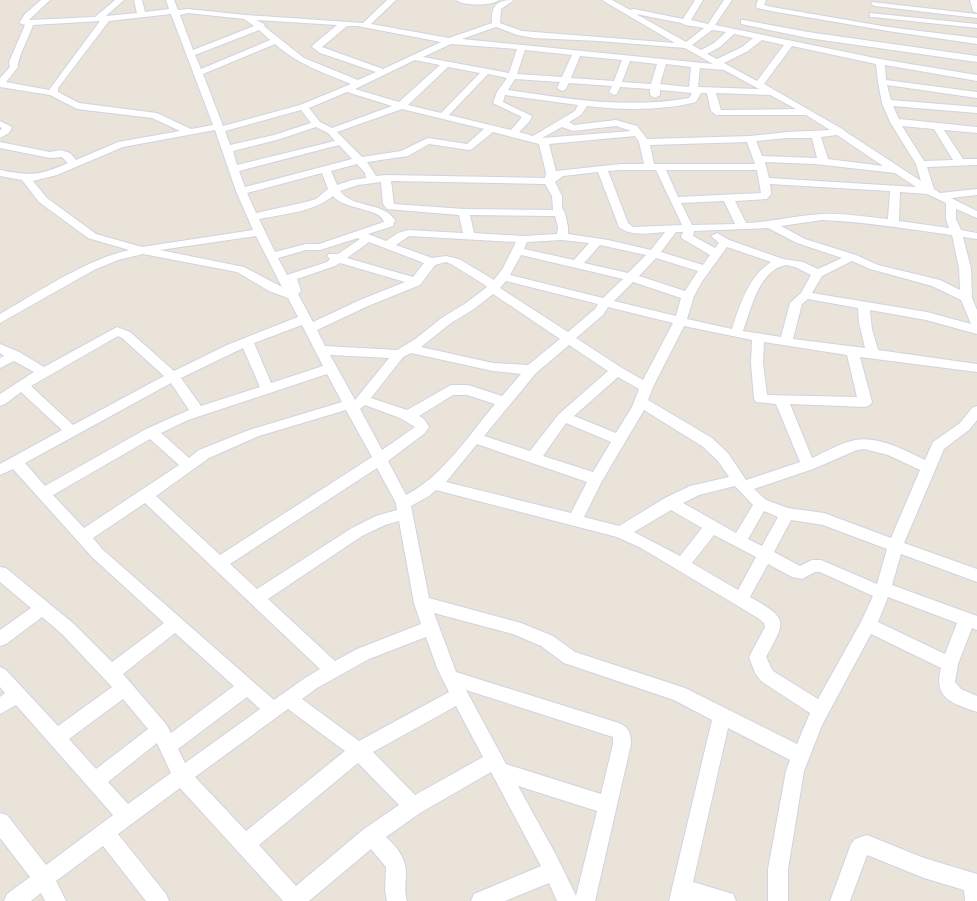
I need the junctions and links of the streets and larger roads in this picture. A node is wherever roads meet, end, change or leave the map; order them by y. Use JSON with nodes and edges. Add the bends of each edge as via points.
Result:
{"nodes":[{"id":1,"x":46,"y":0,"type":"edge"},
{"id":2,"x":120,"y":0,"type":"edge"},
{"id":3,"x":138,"y":0,"type":"edge"},
{"id":4,"x":392,"y":0,"type":"edge"},
{"id":5,"x":460,"y":0,"type":"edge"},
{"id":6,"x":495,"y":0,"type":"edge"},
{"id":7,"x":510,"y":0,"type":"edge"},
{"id":8,"x":606,"y":0,"type":"edge"},
{"id":9,"x":699,"y":0,"type":"edge"},
{"id":10,"x":728,"y":0,"type":"edge"},
{"id":11,"x":762,"y":0,"type":"edge"},
{"id":12,"x":975,"y":0,"type":"edge"},
{"id":13,"x":875,"y":2,"type":"edge"},
{"id":14,"x":173,"y":8,"type":"edge"},
{"id":15,"x":620,"y":8,"type":"junction"},
{"id":16,"x":977,"y":11,"type":"edge"},
{"id":17,"x":142,"y":15,"type":"junction"},
{"id":18,"x":874,"y":15,"type":"junction"},
{"id":19,"x":977,"y":16,"type":"edge"},
{"id":20,"x":246,"y":17,"type":"junction"},
{"id":21,"x":766,"y":17,"type":"junction"},
{"id":22,"x":107,"y":18,"type":"junction"},
{"id":23,"x":97,"y":19,"type":"junction"},
{"id":24,"x":744,"y":22,"type":"dead end"},
{"id":25,"x":30,"y":23,"type":"junction"},
{"id":26,"x":345,"y":23,"type":"junction"},
{"id":27,"x":685,"y":23,"type":"junction"},
{"id":28,"x":496,"y":24,"type":"junction"},
{"id":29,"x":365,"y":25,"type":"junction"},
{"id":30,"x":261,"y":26,"type":"junction"},
{"id":31,"x":868,"y":26,"type":"junction"},
{"id":32,"x":977,"y":26,"type":"edge"},
{"id":33,"x":709,"y":28,"type":"junction"},
{"id":34,"x":888,"y":29,"type":"junction"},
{"id":35,"x":731,"y":32,"type":"junction"},
{"id":36,"x":571,"y":36,"type":"junction"},
{"id":37,"x":759,"y":38,"type":"junction"},
{"id":38,"x":276,"y":40,"type":"junction"},
{"id":39,"x":450,"y":41,"type":"junction"},
{"id":40,"x":977,"y":41,"type":"edge"},
{"id":41,"x":860,"y":43,"type":"junction"},
{"id":42,"x":789,"y":44,"type":"junction"},
{"id":43,"x":685,"y":46,"type":"junction"},
{"id":44,"x":522,"y":47,"type":"junction"},
{"id":45,"x":887,"y":47,"type":"junction"},
{"id":46,"x":566,"y":52,"type":"junction"},
{"id":47,"x":577,"y":53,"type":"junction"},
{"id":48,"x":190,"y":54,"type":"junction"},
{"id":49,"x":701,"y":54,"type":"junction"},
{"id":50,"x":952,"y":56,"type":"junction"},
{"id":51,"x":416,"y":58,"type":"junction"},
{"id":52,"x":627,"y":58,"type":"junction"},
{"id":53,"x":977,"y":59,"type":"edge"},
{"id":54,"x":662,"y":62,"type":"junction"},
{"id":55,"x":880,"y":62,"type":"junction"},
{"id":56,"x":717,"y":63,"type":"junction"},
{"id":57,"x":446,"y":64,"type":"junction"},
{"id":58,"x":891,"y":64,"type":"junction"},
{"id":59,"x":696,"y":66,"type":"junction"},
{"id":60,"x":726,"y":68,"type":"junction"},
{"id":61,"x":384,"y":72,"type":"junction"},
{"id":62,"x":485,"y":72,"type":"junction"},
{"id":63,"x":198,"y":73,"type":"junction"},
{"id":64,"x":953,"y":74,"type":"junction"},
{"id":65,"x":512,"y":76,"type":"junction"},
{"id":66,"x":977,"y":78,"type":"edge"},
{"id":67,"x":566,"y":80,"type":"junction"},
{"id":68,"x":882,"y":82,"type":"junction"},
{"id":69,"x":0,"y":84,"type":"edge"},
{"id":70,"x":359,"y":84,"type":"junction"},
{"id":71,"x":617,"y":84,"type":"junction"},
{"id":72,"x":759,"y":85,"type":"junction"},
{"id":73,"x":655,"y":87,"type":"junction"},
{"id":74,"x":347,"y":89,"type":"junction"},
{"id":75,"x":695,"y":90,"type":"junction"},
{"id":76,"x":711,"y":90,"type":"junction"},
{"id":77,"x":502,"y":92,"type":"junction"},
{"id":78,"x":772,"y":92,"type":"junction"},
{"id":79,"x":53,"y":93,"type":"junction"},
{"id":80,"x":977,"y":95,"type":"edge"},
{"id":81,"x":556,"y":99,"type":"junction"},
{"id":82,"x":583,"y":102,"type":"junction"},
{"id":83,"x":887,"y":103,"type":"junction"},
{"id":84,"x":611,"y":104,"type":"junction"},
{"id":85,"x":401,"y":106,"type":"junction"},
{"id":86,"x":654,"y":106,"type":"junction"},
{"id":87,"x":303,"y":107,"type":"junction"},
{"id":88,"x":977,"y":110,"type":"edge"},
{"id":89,"x":808,"y":112,"type":"junction"},
{"id":90,"x":444,"y":116,"type":"junction"},
{"id":91,"x":956,"y":118,"type":"junction"},
{"id":92,"x":895,"y":122,"type":"junction"},
{"id":93,"x":562,"y":123,"type":"junction"},
{"id":94,"x":0,"y":124,"type":"edge"},
{"id":95,"x":317,"y":124,"type":"junction"},
{"id":96,"x":784,"y":124,"type":"junction"},
{"id":97,"x":937,"y":126,"type":"junction"},
{"id":98,"x":218,"y":128,"type":"junction"},
{"id":99,"x":271,"y":128,"type":"junction"},
{"id":100,"x":492,"y":128,"type":"junction"},
{"id":101,"x":977,"y":130,"type":"edge"},
{"id":102,"x":292,"y":131,"type":"junction"},
{"id":103,"x":331,"y":131,"type":"junction"},
{"id":104,"x":190,"y":132,"type":"junction"},
{"id":105,"x":841,"y":132,"type":"junction"},
{"id":106,"x":513,"y":133,"type":"junction"},
{"id":107,"x":637,"y":133,"type":"junction"},
{"id":108,"x":0,"y":135,"type":"edge"},
{"id":109,"x":816,"y":135,"type":"junction"},
{"id":110,"x":750,"y":139,"type":"junction"},
{"id":111,"x":539,"y":141,"type":"junction"},
{"id":112,"x":341,"y":142,"type":"junction"},
{"id":113,"x":644,"y":142,"type":"junction"},
{"id":114,"x":0,"y":145,"type":"edge"},
{"id":115,"x":227,"y":149,"type":"junction"},
{"id":116,"x":303,"y":152,"type":"junction"},
{"id":117,"x":359,"y":160,"type":"junction"},
{"id":118,"x":977,"y":162,"type":"edge"},
{"id":119,"x":73,"y":163,"type":"junction"},
{"id":120,"x":760,"y":163,"type":"junction"},
{"id":121,"x":960,"y":163,"type":"junction"},
{"id":122,"x":921,"y":164,"type":"junction"},
{"id":123,"x":856,"y":166,"type":"junction"},
{"id":124,"x":655,"y":167,"type":"junction"},
{"id":125,"x":234,"y":169,"type":"junction"},
{"id":126,"x":325,"y":169,"type":"junction"},
{"id":127,"x":602,"y":170,"type":"junction"},
{"id":128,"x":818,"y":170,"type":"junction"},
{"id":129,"x":896,"y":170,"type":"junction"},
{"id":130,"x":0,"y":173,"type":"edge"},
{"id":131,"x":25,"y":178,"type":"junction"},
{"id":132,"x":386,"y":178,"type":"junction"},
{"id":133,"x":372,"y":179,"type":"junction"},
{"id":134,"x":549,"y":180,"type":"junction"},
{"id":135,"x":765,"y":181,"type":"junction"},
{"id":136,"x":861,"y":186,"type":"junction"},
{"id":137,"x":895,"y":188,"type":"junction"},
{"id":138,"x":334,"y":190,"type":"junction"},
{"id":139,"x":241,"y":191,"type":"junction"},
{"id":140,"x":977,"y":192,"type":"edge"},
{"id":141,"x":933,"y":193,"type":"junction"},
{"id":142,"x":728,"y":198,"type":"junction"},
{"id":143,"x":674,"y":200,"type":"junction"},
{"id":144,"x":951,"y":202,"type":"junction"},
{"id":145,"x":464,"y":212,"type":"junction"},
{"id":146,"x":560,"y":213,"type":"junction"},
{"id":147,"x":977,"y":215,"type":"edge"},
{"id":148,"x":252,"y":217,"type":"junction"},
{"id":149,"x":893,"y":223,"type":"junction"},
{"id":150,"x":770,"y":225,"type":"junction"},
{"id":151,"x":742,"y":227,"type":"junction"},
{"id":152,"x":710,"y":228,"type":"junction"},
{"id":153,"x":689,"y":229,"type":"junction"},
{"id":154,"x":672,"y":230,"type":"junction"},
{"id":155,"x":259,"y":232,"type":"junction"},
{"id":156,"x":957,"y":234,"type":"junction"},
{"id":157,"x":363,"y":236,"type":"junction"},
{"id":158,"x":469,"y":236,"type":"junction"},
{"id":159,"x":977,"y":236,"type":"edge"},
{"id":160,"x":562,"y":237,"type":"junction"},
{"id":161,"x":523,"y":239,"type":"junction"},
{"id":162,"x":597,"y":241,"type":"junction"},
{"id":163,"x":725,"y":242,"type":"junction"},
{"id":164,"x":387,"y":246,"type":"junction"},
{"id":165,"x":320,"y":247,"type":"junction"},
{"id":166,"x":140,"y":250,"type":"junction"},
{"id":167,"x":518,"y":251,"type":"junction"},
{"id":168,"x":654,"y":254,"type":"junction"},
{"id":169,"x":716,"y":254,"type":"junction"},
{"id":170,"x":271,"y":256,"type":"junction"},
{"id":171,"x":852,"y":257,"type":"junction"},
{"id":172,"x":338,"y":259,"type":"junction"},
{"id":173,"x":431,"y":262,"type":"junction"},
{"id":174,"x":781,"y":262,"type":"junction"},
{"id":175,"x":577,"y":264,"type":"junction"},
{"id":176,"x":965,"y":268,"type":"junction"},
{"id":177,"x":977,"y":268,"type":"edge"},
{"id":178,"x":705,"y":269,"type":"junction"},
{"id":179,"x":818,"y":274,"type":"junction"},
{"id":180,"x":504,"y":277,"type":"junction"},
{"id":181,"x":632,"y":277,"type":"junction"},
{"id":182,"x":416,"y":282,"type":"junction"},
{"id":183,"x":494,"y":289,"type":"junction"},
{"id":184,"x":805,"y":295,"type":"junction"},
{"id":185,"x":688,"y":296,"type":"junction"},
{"id":186,"x":966,"y":298,"type":"junction"},
{"id":187,"x":605,"y":303,"type":"junction"},
{"id":188,"x":864,"y":305,"type":"junction"},
{"id":189,"x":302,"y":313,"type":"junction"},
{"id":190,"x":0,"y":319,"type":"edge"},
{"id":191,"x":680,"y":321,"type":"junction"},
{"id":192,"x":977,"y":324,"type":"edge"},
{"id":193,"x":977,"y":330,"type":"edge"},
{"id":194,"x":736,"y":334,"type":"junction"},
{"id":195,"x":758,"y":337,"type":"junction"},
{"id":196,"x":570,"y":338,"type":"junction"},
{"id":197,"x":786,"y":341,"type":"junction"},
{"id":198,"x":247,"y":342,"type":"junction"},
{"id":199,"x":0,"y":348,"type":"edge"},
{"id":200,"x":322,"y":350,"type":"junction"},
{"id":201,"x":405,"y":352,"type":"junction"},
{"id":202,"x":852,"y":352,"type":"junction"},
{"id":203,"x":873,"y":353,"type":"junction"},
{"id":204,"x":15,"y":355,"type":"junction"},
{"id":205,"x":0,"y":364,"type":"edge"},
{"id":206,"x":332,"y":368,"type":"junction"},
{"id":207,"x":977,"y":368,"type":"edge"},
{"id":208,"x":531,"y":370,"type":"junction"},
{"id":209,"x":617,"y":371,"type":"junction"},
{"id":210,"x":44,"y":372,"type":"junction"},
{"id":211,"x":173,"y":377,"type":"junction"},
{"id":212,"x":22,"y":385,"type":"junction"},
{"id":213,"x":646,"y":386,"type":"junction"},
{"id":214,"x":267,"y":389,"type":"junction"},
{"id":215,"x":0,"y":400,"type":"edge"},
{"id":216,"x":364,"y":400,"type":"junction"},
{"id":217,"x":781,"y":400,"type":"junction"},
{"id":218,"x":504,"y":402,"type":"junction"},
{"id":219,"x":641,"y":402,"type":"junction"},
{"id":220,"x":351,"y":407,"type":"junction"},
{"id":221,"x":977,"y":411,"type":"edge"},
{"id":222,"x":197,"y":412,"type":"junction"},
{"id":223,"x":408,"y":416,"type":"junction"},
{"id":224,"x":564,"y":417,"type":"junction"},
{"id":225,"x":71,"y":432,"type":"junction"},
{"id":226,"x":151,"y":432,"type":"junction"},
{"id":227,"x":475,"y":438,"type":"junction"},
{"id":228,"x":619,"y":440,"type":"junction"},
{"id":229,"x":533,"y":458,"type":"junction"},
{"id":230,"x":380,"y":459,"type":"junction"},
{"id":231,"x":15,"y":462,"type":"junction"},
{"id":232,"x":188,"y":465,"type":"junction"},
{"id":233,"x":808,"y":465,"type":"junction"},
{"id":234,"x":928,"y":468,"type":"junction"},
{"id":235,"x":0,"y":470,"type":"edge"},
{"id":236,"x":596,"y":479,"type":"junction"},
{"id":237,"x":434,"y":484,"type":"junction"},
{"id":238,"x":740,"y":484,"type":"junction"},
{"id":239,"x":43,"y":493,"type":"junction"},
{"id":240,"x":146,"y":495,"type":"junction"},
{"id":241,"x":670,"y":502,"type":"junction"},
{"id":242,"x":761,"y":504,"type":"junction"},
{"id":243,"x":404,"y":508,"type":"junction"},
{"id":244,"x":787,"y":514,"type":"junction"},
{"id":245,"x":574,"y":520,"type":"junction"},
{"id":246,"x":712,"y":527,"type":"junction"},
{"id":247,"x":621,"y":532,"type":"junction"},
{"id":248,"x":83,"y":537,"type":"junction"},
{"id":249,"x":740,"y":541,"type":"junction"},
{"id":250,"x":895,"y":546,"type":"junction"},
{"id":251,"x":766,"y":555,"type":"junction"},
{"id":252,"x":218,"y":563,"type":"junction"},
{"id":253,"x":682,"y":565,"type":"junction"},
{"id":254,"x":0,"y":573,"type":"edge"},
{"id":255,"x":977,"y":576,"type":"edge"},
{"id":256,"x":882,"y":590,"type":"junction"},
{"id":257,"x":256,"y":598,"type":"junction"},
{"id":258,"x":741,"y":599,"type":"junction"},
{"id":259,"x":422,"y":603,"type":"junction"},
{"id":260,"x":43,"y":608,"type":"junction"},
{"id":261,"x":974,"y":620,"type":"edge"},
{"id":262,"x":176,"y":623,"type":"junction"},
{"id":263,"x":868,"y":624,"type":"junction"},
{"id":264,"x":430,"y":628,"type":"junction"},
{"id":265,"x":0,"y":639,"type":"edge"},
{"id":266,"x":950,"y":664,"type":"junction"},
{"id":267,"x":334,"y":671,"type":"junction"},
{"id":268,"x":111,"y":673,"type":"junction"},
{"id":269,"x":0,"y":675,"type":"edge"},
{"id":270,"x":449,"y":677,"type":"junction"},
{"id":271,"x":247,"y":687,"type":"junction"},
{"id":272,"x":124,"y":688,"type":"junction"},
{"id":273,"x":18,"y":695,"type":"junction"},
{"id":274,"x":459,"y":695,"type":"junction"},
{"id":275,"x":288,"y":699,"type":"junction"},
{"id":276,"x":977,"y":704,"type":"edge"},
{"id":277,"x":0,"y":706,"type":"edge"},
{"id":278,"x":273,"y":710,"type":"junction"},
{"id":279,"x":820,"y":711,"type":"junction"},
{"id":280,"x":722,"y":714,"type":"junction"},
{"id":281,"x":160,"y":730,"type":"junction"},
{"id":282,"x":56,"y":738,"type":"junction"},
{"id":283,"x":168,"y":746,"type":"junction"},
{"id":284,"x":359,"y":751,"type":"junction"},
{"id":285,"x":801,"y":756,"type":"junction"},
{"id":286,"x":497,"y":765,"type":"junction"},
{"id":287,"x":182,"y":776,"type":"junction"},
{"id":288,"x":95,"y":781,"type":"junction"},
{"id":289,"x":607,"y":805,"type":"junction"},
{"id":290,"x":413,"y":806,"type":"junction"},
{"id":291,"x":127,"y":817,"type":"junction"},
{"id":292,"x":0,"y":822,"type":"edge"},
{"id":293,"x":105,"y":833,"type":"junction"},
{"id":294,"x":372,"y":836,"type":"junction"},
{"id":295,"x":245,"y":844,"type":"junction"},
{"id":296,"x":553,"y":870,"type":"junction"},
{"id":297,"x":44,"y":879,"type":"junction"},
{"id":298,"x":975,"y":889,"type":"edge"},
{"id":299,"x":680,"y":895,"type":"edge"},
{"id":300,"x":296,"y":900,"type":"edge"},
{"id":301,"x":14,"y":901,"type":"edge"},
{"id":302,"x":56,"y":901,"type":"edge"},
{"id":303,"x":159,"y":901,"type":"edge"},
{"id":304,"x":397,"y":901,"type":"edge"},
{"id":305,"x":481,"y":901,"type":"edge"},
{"id":306,"x":568,"y":901,"type":"edge"},
{"id":307,"x":585,"y":901,"type":"edge"},
{"id":308,"x":726,"y":901,"type":"edge"},
{"id":309,"x":778,"y":901,"type":"edge"},
{"id":310,"x":840,"y":901,"type":"edge"}],
"edges":[{"from":1,"to":25,"type":"street","via":[[23,23]]},
{"from":2,"to":23,"type":"street"},
{"from":3,"to":17,"type":"street"},
{"from":4,"to":29,"type":"street"},
{"from":5,"to":6,"type":"street"},
{"from":7,"to":28,"type":"street","via":[[495,13]]},
{"from":8,"to":15,"type":"street"},
{"from":9,"to":27,"type":"street"},
{"from":10,"to":33,"type":"street"},
{"from":11,"to":21,"type":"street","via":[[760,6]]},
{"from":12,"to":16,"type":"street"},
{"from":13,"to":18,"type":"street"},
{"from":13,"to":19,"type":"street"},
{"from":14,"to":17,"type":"street"},
{"from":14,"to":20,"type":"street","via":[[188,12]]},
{"from":14,"to":48,"type":"street"},
{"from":15,"to":27,"type":"street"},
{"from":15,"to":43,"type":"street"},
{"from":17,"to":22,"type":"street"},
{"from":18,"to":31,"type":"street"},
{"from":18,"to":32,"type":"street"},
{"from":20,"to":26,"type":"street"},
{"from":20,"to":30,"type":"street"},
{"from":21,"to":24,"type":"street"},
{"from":21,"to":31,"type":"street","via":[[792,8]]},
{"from":21,"to":41,"type":"street","via":[[808,35]]},
{"from":22,"to":23,"type":"street"},
{"from":22,"to":79,"type":"street","via":[[54,88]]},
{"from":23,"to":25,"type":"street"},
{"from":25,"to":69,"type":"street","via":[[24,40],[10,62],[14,67]]},
{"from":26,"to":29,"type":"street"},
{"from":26,"to":61,"type":"street","via":[[316,47]]},
{"from":27,"to":33,"type":"street"},
{"from":28,"to":36,"type":"street","via":[[520,33]]},
{"from":28,"to":39,"type":"street"},
{"from":29,"to":39,"type":"street"},
{"from":30,"to":38,"type":"street"},
{"from":30,"to":48,"type":"street"},
{"from":31,"to":34,"type":"street"},
{"from":31,"to":41,"type":"street"},
{"from":33,"to":35,"type":"street"},
{"from":33,"to":43,"type":"street"},
{"from":34,"to":40,"type":"street"},
{"from":34,"to":45,"type":"street"},
{"from":35,"to":37,"type":"street"},
{"from":35,"to":49,"type":"street","via":[[721,42]]},
{"from":36,"to":43,"type":"street"},
{"from":36,"to":46,"type":"street"},
{"from":37,"to":42,"type":"street"},
{"from":37,"to":56,"type":"street","via":[[745,49]]},
{"from":38,"to":63,"type":"street"},
{"from":38,"to":70,"type":"street","via":[[303,61]]},
{"from":39,"to":44,"type":"street"},
{"from":39,"to":51,"type":"street"},
{"from":41,"to":45,"type":"street"},
{"from":42,"to":55,"type":"street"},
{"from":42,"to":72,"type":"street"},
{"from":43,"to":49,"type":"street"},
{"from":44,"to":46,"type":"street"},
{"from":44,"to":65,"type":"street"},
{"from":45,"to":50,"type":"street"},
{"from":45,"to":58,"type":"street"},
{"from":46,"to":47,"type":"street"},
{"from":47,"to":52,"type":"street"},
{"from":47,"to":67,"type":"street"},
{"from":48,"to":63,"type":"street"},
{"from":49,"to":56,"type":"street"},
{"from":50,"to":53,"type":"street"},
{"from":50,"to":64,"type":"street"},
{"from":51,"to":57,"type":"street"},
{"from":51,"to":61,"type":"street"},
{"from":52,"to":54,"type":"street"},
{"from":52,"to":71,"type":"street"},
{"from":54,"to":59,"type":"street"},
{"from":54,"to":73,"type":"street"},
{"from":55,"to":58,"type":"street"},
{"from":55,"to":68,"type":"street"},
{"from":56,"to":60,"type":"street"},
{"from":57,"to":62,"type":"street"},
{"from":57,"to":85,"type":"street"},
{"from":58,"to":64,"type":"street"},
{"from":59,"to":60,"type":"street"},
{"from":59,"to":75,"type":"street"},
{"from":60,"to":72,"type":"street"},
{"from":61,"to":70,"type":"street"},
{"from":62,"to":65,"type":"street"},
{"from":62,"to":90,"type":"street"},
{"from":63,"to":98,"type":"street"},
{"from":64,"to":66,"type":"street"},
{"from":65,"to":67,"type":"street"},
{"from":65,"to":77,"type":"street"},
{"from":67,"to":71,"type":"street"},
{"from":67,"to":81,"type":"street"},
{"from":68,"to":80,"type":"street"},
{"from":68,"to":83,"type":"street"},
{"from":69,"to":79,"type":"street"},
{"from":70,"to":74,"type":"street"},
{"from":71,"to":73,"type":"street"},
{"from":71,"to":84,"type":"street"},
{"from":72,"to":78,"type":"street"},
{"from":73,"to":75,"type":"street"},
{"from":73,"to":86,"type":"street"},
{"from":74,"to":85,"type":"street"},
{"from":74,"to":87,"type":"street"},
{"from":75,"to":76,"type":"street"},
{"from":75,"to":86,"type":"street","via":[[693,100]]},
{"from":76,"to":78,"type":"street"},
{"from":76,"to":96,"type":"street","via":[[716,111]]},
{"from":77,"to":81,"type":"street"},
{"from":77,"to":106,"type":"street","via":[[498,103],[527,118]]},
{"from":78,"to":89,"type":"street"},
{"from":79,"to":104,"type":"street","via":[[78,106],[154,115]]},
{"from":81,"to":82,"type":"street"},
{"from":82,"to":84,"type":"street"},
{"from":82,"to":93,"type":"street","via":[[581,110]]},
{"from":83,"to":91,"type":"street"},
{"from":83,"to":92,"type":"street"},
{"from":84,"to":86,"type":"street"},
{"from":85,"to":90,"type":"street"},
{"from":85,"to":103,"type":"street"},
{"from":87,"to":95,"type":"street"},
{"from":87,"to":99,"type":"street"},
{"from":88,"to":91,"type":"street"},
{"from":89,"to":96,"type":"street"},
{"from":89,"to":105,"type":"street"},
{"from":90,"to":100,"type":"street"},
{"from":91,"to":97,"type":"street"},
{"from":91,"to":101,"type":"street"},
{"from":92,"to":97,"type":"street"},
{"from":92,"to":122,"type":"street"},
{"from":93,"to":107,"type":"street","via":[[573,128],[622,124],[634,128]]},
{"from":93,"to":111,"type":"street"},
{"from":94,"to":108,"type":"street","via":[[7,127]]},
{"from":95,"to":102,"type":"street"},
{"from":95,"to":103,"type":"street"},
{"from":96,"to":109,"type":"street"},
{"from":96,"to":110,"type":"street"},
{"from":97,"to":121,"type":"street"},
{"from":98,"to":99,"type":"street"},
{"from":98,"to":104,"type":"street"},
{"from":98,"to":115,"type":"street"},
{"from":99,"to":102,"type":"street"},
{"from":99,"to":115,"type":"street"},
{"from":100,"to":106,"type":"street"},
{"from":100,"to":117,"type":"street","via":[[469,147],[428,141],[404,154]]},
{"from":102,"to":116,"type":"street"},
{"from":103,"to":112,"type":"street"},
{"from":104,"to":119,"type":"street","via":[[121,144]]},
{"from":105,"to":109,"type":"street"},
{"from":105,"to":129,"type":"street"},
{"from":106,"to":111,"type":"street"},
{"from":107,"to":111,"type":"street"},
{"from":107,"to":113,"type":"street"},
{"from":109,"to":128,"type":"street"},
{"from":110,"to":113,"type":"street"},
{"from":110,"to":120,"type":"street"},
{"from":111,"to":134,"type":"street","via":[[551,173]]},
{"from":112,"to":116,"type":"street"},
{"from":112,"to":117,"type":"street"},
{"from":113,"to":124,"type":"street"},
{"from":114,"to":119,"type":"street","via":[[50,155],[61,153]]},
{"from":115,"to":125,"type":"street"},
{"from":116,"to":125,"type":"street"},
{"from":117,"to":126,"type":"street"},
{"from":117,"to":133,"type":"street","via":[[370,172]]},
{"from":118,"to":121,"type":"street"},
{"from":119,"to":131,"type":"street","via":[[53,173]]},
{"from":120,"to":124,"type":"street"},
{"from":120,"to":128,"type":"street"},
{"from":120,"to":135,"type":"street"},
{"from":121,"to":122,"type":"street"},
{"from":122,"to":141,"type":"street"},
{"from":123,"to":128,"type":"street"},
{"from":123,"to":129,"type":"street"},
{"from":123,"to":136,"type":"street"},
{"from":124,"to":127,"type":"street"},
{"from":124,"to":143,"type":"street"},
{"from":125,"to":139,"type":"street"},
{"from":126,"to":138,"type":"street"},
{"from":126,"to":139,"type":"street"},
{"from":127,"to":134,"type":"street","via":[[560,173]]},
{"from":127,"to":154,"type":"street","via":[[625,228]]},
{"from":128,"to":135,"type":"street"},
{"from":128,"to":136,"type":"street"},
{"from":129,"to":141,"type":"street"},
{"from":130,"to":131,"type":"street"},
{"from":131,"to":166,"type":"street","via":[[43,200],[92,236]]},
{"from":132,"to":133,"type":"street"},
{"from":132,"to":134,"type":"street"},
{"from":132,"to":145,"type":"street","via":[[388,204],[392,207]]},
{"from":133,"to":138,"type":"street"},
{"from":134,"to":146,"type":"street","via":[[557,196],[557,208]]},
{"from":135,"to":142,"type":"street","via":[[766,194],[763,197]]},
{"from":136,"to":137,"type":"street"},
{"from":137,"to":141,"type":"street"},
{"from":137,"to":149,"type":"street"},
{"from":138,"to":148,"type":"street","via":[[320,201],[309,205]]},
{"from":138,"to":157,"type":"street","via":[[346,201],[372,208],[390,220],[389,224]]},
{"from":139,"to":148,"type":"street"},
{"from":140,"to":141,"type":"street"},
{"from":141,"to":144,"type":"street"},
{"from":142,"to":143,"type":"street"},
{"from":142,"to":151,"type":"street"},
{"from":143,"to":153,"type":"street"},
{"from":144,"to":147,"type":"street"},
{"from":144,"to":156,"type":"street","via":[[951,219]]},
{"from":145,"to":146,"type":"street"},
{"from":145,"to":158,"type":"street"},
{"from":146,"to":160,"type":"street"},
{"from":148,"to":155,"type":"street"},
{"from":149,"to":150,"type":"street","via":[[822,217]]},
{"from":149,"to":156,"type":"street"},
{"from":150,"to":151,"type":"street"},
{"from":150,"to":171,"type":"street","via":[[800,241]]},
{"from":151,"to":152,"type":"street"},
{"from":152,"to":153,"type":"street"},
{"from":152,"to":163,"type":"street"},
{"from":153,"to":154,"type":"street"},
{"from":153,"to":169,"type":"street","via":[[686,237]]},
{"from":154,"to":168,"type":"street"},
{"from":155,"to":166,"type":"street"},
{"from":155,"to":170,"type":"street"},
{"from":156,"to":159,"type":"street"},
{"from":156,"to":176,"type":"street"},
{"from":157,"to":164,"type":"street"},
{"from":157,"to":165,"type":"street"},
{"from":157,"to":172,"type":"street"},
{"from":158,"to":161,"type":"street"},
{"from":158,"to":164,"type":"street","via":[[408,233]]},
{"from":160,"to":161,"type":"street"},
{"from":160,"to":162,"type":"street"},
{"from":161,"to":167,"type":"street"},
{"from":162,"to":168,"type":"street"},
{"from":162,"to":175,"type":"street"},
{"from":163,"to":169,"type":"street"},
{"from":163,"to":174,"type":"street"},
{"from":164,"to":173,"type":"street"},
{"from":165,"to":170,"type":"street","via":[[306,247]]},
{"from":165,"to":172,"type":"street"},
{"from":166,"to":189,"type":"street","via":[[240,269],[273,288]]},
{"from":166,"to":190,"type":"street","via":[[114,257],[90,268]]},
{"from":167,"to":175,"type":"street"},
{"from":167,"to":180,"type":"street"},
{"from":168,"to":178,"type":"street"},
{"from":168,"to":181,"type":"street"},
{"from":169,"to":178,"type":"street"},
{"from":170,"to":189,"type":"street"},
{"from":171,"to":179,"type":"street"},
{"from":171,"to":186,"type":"street","via":[[874,267],[936,283]]},
{"from":172,"to":182,"type":"street"},
{"from":172,"to":189,"type":"street","via":[[331,264],[291,277]]},
{"from":173,"to":182,"type":"street"},
{"from":173,"to":183,"type":"street","via":[[455,260],[489,282]]},
{"from":174,"to":179,"type":"street","via":[[799,265]]},
{"from":174,"to":194,"type":"street","via":[[760,278]]},
{"from":175,"to":181,"type":"street"},
{"from":176,"to":177,"type":"street"},
{"from":176,"to":186,"type":"street"},
{"from":178,"to":185,"type":"street"},
{"from":179,"to":184,"type":"street"},
{"from":180,"to":183,"type":"street"},
{"from":180,"to":187,"type":"street"},
{"from":181,"to":185,"type":"street"},
{"from":181,"to":187,"type":"street"},
{"from":182,"to":189,"type":"street","via":[[364,303]]},
{"from":183,"to":196,"type":"street"},
{"from":183,"to":201,"type":"street","via":[[448,319]]},
{"from":184,"to":188,"type":"street"},
{"from":184,"to":197,"type":"street","via":[[796,303]]},
{"from":185,"to":191,"type":"street"},
{"from":186,"to":192,"type":"street"},
{"from":187,"to":191,"type":"street"},
{"from":187,"to":196,"type":"street","via":[[599,312]]},
{"from":188,"to":193,"type":"street","via":[[927,316]]},
{"from":188,"to":203,"type":"street","via":[[863,317]]},
{"from":189,"to":198,"type":"street"},
{"from":189,"to":200,"type":"street"},
{"from":191,"to":194,"type":"street"},
{"from":191,"to":213,"type":"street"},
{"from":194,"to":195,"type":"street"},
{"from":195,"to":197,"type":"street"},
{"from":195,"to":217,"type":"street","via":[[757,363],[761,399]]},
{"from":196,"to":208,"type":"street"},
{"from":196,"to":209,"type":"street"},
{"from":197,"to":202,"type":"street"},
{"from":198,"to":211,"type":"street"},
{"from":198,"to":214,"type":"street"},
{"from":199,"to":204,"type":"street"},
{"from":200,"to":201,"type":"street"},
{"from":200,"to":206,"type":"street"},
{"from":201,"to":208,"type":"street","via":[[493,367]]},
{"from":201,"to":216,"type":"street"},
{"from":202,"to":203,"type":"street"},
{"from":202,"to":217,"type":"street","via":[[865,402]]},
{"from":203,"to":207,"type":"street"},
{"from":204,"to":205,"type":"street"},
{"from":204,"to":210,"type":"street"},
{"from":206,"to":214,"type":"street"},
{"from":206,"to":220,"type":"street"},
{"from":208,"to":218,"type":"street"},
{"from":209,"to":213,"type":"street"},
{"from":209,"to":224,"type":"street"},
{"from":210,"to":211,"type":"street","via":[[117,331],[126,335]]},
{"from":210,"to":212,"type":"street"},
{"from":211,"to":222,"type":"street"},
{"from":211,"to":225,"type":"street"},
{"from":212,"to":215,"type":"street"},
{"from":212,"to":225,"type":"street"},
{"from":213,"to":219,"type":"street"},
{"from":214,"to":222,"type":"street"},
{"from":216,"to":220,"type":"street"},
{"from":216,"to":223,"type":"street"},
{"from":217,"to":233,"type":"street"},
{"from":218,"to":223,"type":"street","via":[[468,390],[451,390]]},
{"from":218,"to":227,"type":"street"},
{"from":219,"to":228,"type":"street"},
{"from":219,"to":238,"type":"street","via":[[707,442],[723,457]]},
{"from":220,"to":230,"type":"street"},
{"from":220,"to":232,"type":"street","via":[[254,433],[204,454]]},
{"from":221,"to":234,"type":"street","via":[[966,426],[938,446]]},
{"from":222,"to":226,"type":"street"},
{"from":223,"to":230,"type":"street","via":[[422,424],[420,430]]},
{"from":224,"to":228,"type":"street"},
{"from":224,"to":229,"type":"street"},
{"from":225,"to":231,"type":"street"},
{"from":226,"to":232,"type":"street"},
{"from":226,"to":239,"type":"street"},
{"from":227,"to":229,"type":"street"},
{"from":227,"to":237,"type":"street"},
{"from":228,"to":236,"type":"street"},
{"from":229,"to":236,"type":"street"},
{"from":230,"to":243,"type":"street"},
{"from":230,"to":252,"type":"street"},
{"from":231,"to":235,"type":"street"},
{"from":231,"to":239,"type":"street"},
{"from":232,"to":240,"type":"street"},
{"from":233,"to":234,"type":"street","via":[[863,444],[886,449]]},
{"from":233,"to":238,"type":"street"},
{"from":234,"to":250,"type":"street"},
{"from":236,"to":245,"type":"street"},
{"from":237,"to":243,"type":"street"},
{"from":237,"to":245,"type":"street"},
{"from":238,"to":241,"type":"street","via":[[695,490]]},
{"from":238,"to":242,"type":"street"},
{"from":239,"to":248,"type":"street"},
{"from":240,"to":248,"type":"street"},
{"from":240,"to":252,"type":"street"},
{"from":241,"to":246,"type":"street"},
{"from":241,"to":247,"type":"street"},
{"from":242,"to":244,"type":"street"},
{"from":242,"to":249,"type":"street"},
{"from":243,"to":257,"type":"street","via":[[357,532]]},
{"from":243,"to":259,"type":"street"},
{"from":244,"to":250,"type":"street","via":[[824,519]]},
{"from":244,"to":251,"type":"street"},
{"from":245,"to":247,"type":"street"},
{"from":246,"to":249,"type":"street"},
{"from":246,"to":253,"type":"street"},
{"from":247,"to":253,"type":"street"},
{"from":248,"to":262,"type":"street"},
{"from":249,"to":251,"type":"street"},
{"from":250,"to":255,"type":"street"},
{"from":250,"to":256,"type":"street"},
{"from":251,"to":256,"type":"street","via":[[802,573],[812,566],[821,566]]},
{"from":251,"to":258,"type":"street"},
{"from":252,"to":257,"type":"street"},
{"from":253,"to":258,"type":"street"},
{"from":254,"to":260,"type":"street"},
{"from":256,"to":261,"type":"street"},
{"from":256,"to":263,"type":"street"},
{"from":257,"to":267,"type":"street"},
{"from":258,"to":279,"type":"street","via":[[764,612],[772,620],[773,628],[757,657],[761,668],[767,676]]},
{"from":259,"to":264,"type":"street"},
{"from":259,"to":280,"type":"street","via":[[515,628],[547,641],[570,658],[680,694]]},
{"from":260,"to":265,"type":"street"},
{"from":260,"to":268,"type":"street","via":[[68,629]]},
{"from":261,"to":266,"type":"street"},
{"from":262,"to":268,"type":"street"},
{"from":262,"to":271,"type":"street"},
{"from":263,"to":266,"type":"street"},
{"from":263,"to":279,"type":"street"},
{"from":264,"to":267,"type":"street","via":[[363,654]]},
{"from":264,"to":270,"type":"street"},
{"from":266,"to":276,"type":"street","via":[[947,684],[951,690]]},
{"from":267,"to":275,"type":"street"},
{"from":268,"to":272,"type":"street"},
{"from":269,"to":273,"type":"street"},
{"from":270,"to":274,"type":"street"},
{"from":270,"to":289,"type":"street","via":[[619,731],[622,735],[622,744]]},
{"from":271,"to":278,"type":"street"},
{"from":271,"to":283,"type":"street"},
{"from":272,"to":281,"type":"street"},
{"from":272,"to":282,"type":"street"},
{"from":273,"to":277,"type":"street"},
{"from":273,"to":282,"type":"street"},
{"from":274,"to":284,"type":"street"},
{"from":274,"to":286,"type":"street"},
{"from":275,"to":278,"type":"street"},
{"from":275,"to":284,"type":"street"},
{"from":278,"to":287,"type":"street"},
{"from":279,"to":285,"type":"street"},
{"from":280,"to":285,"type":"street"},
{"from":280,"to":299,"type":"street"},
{"from":281,"to":283,"type":"street"},
{"from":281,"to":288,"type":"street"},
{"from":282,"to":288,"type":"street"},
{"from":283,"to":287,"type":"street"},
{"from":284,"to":290,"type":"street"},
{"from":284,"to":295,"type":"street"},
{"from":285,"to":309,"type":"street","via":[[795,771],[778,869]]},
{"from":286,"to":289,"type":"street"},
{"from":286,"to":290,"type":"street"},
{"from":286,"to":296,"type":"street"},
{"from":287,"to":291,"type":"street"},
{"from":287,"to":295,"type":"street"},
{"from":288,"to":291,"type":"street"},
{"from":289,"to":307,"type":"street"},
{"from":290,"to":294,"type":"street"},
{"from":291,"to":293,"type":"street"},
{"from":292,"to":297,"type":"street"},
{"from":293,"to":297,"type":"street"},
{"from":293,"to":303,"type":"street"},
{"from":294,"to":300,"type":"street"},
{"from":294,"to":304,"type":"street","via":[[396,866],[394,888]]},
{"from":295,"to":300,"type":"street"},
{"from":296,"to":305,"type":"street"},
{"from":296,"to":306,"type":"street"},
{"from":297,"to":301,"type":"street"},
{"from":297,"to":302,"type":"street"},
{"from":298,"to":310,"type":"street","via":[[866,845],[858,851]]},
{"from":299,"to":308,"type":"street"}]}
